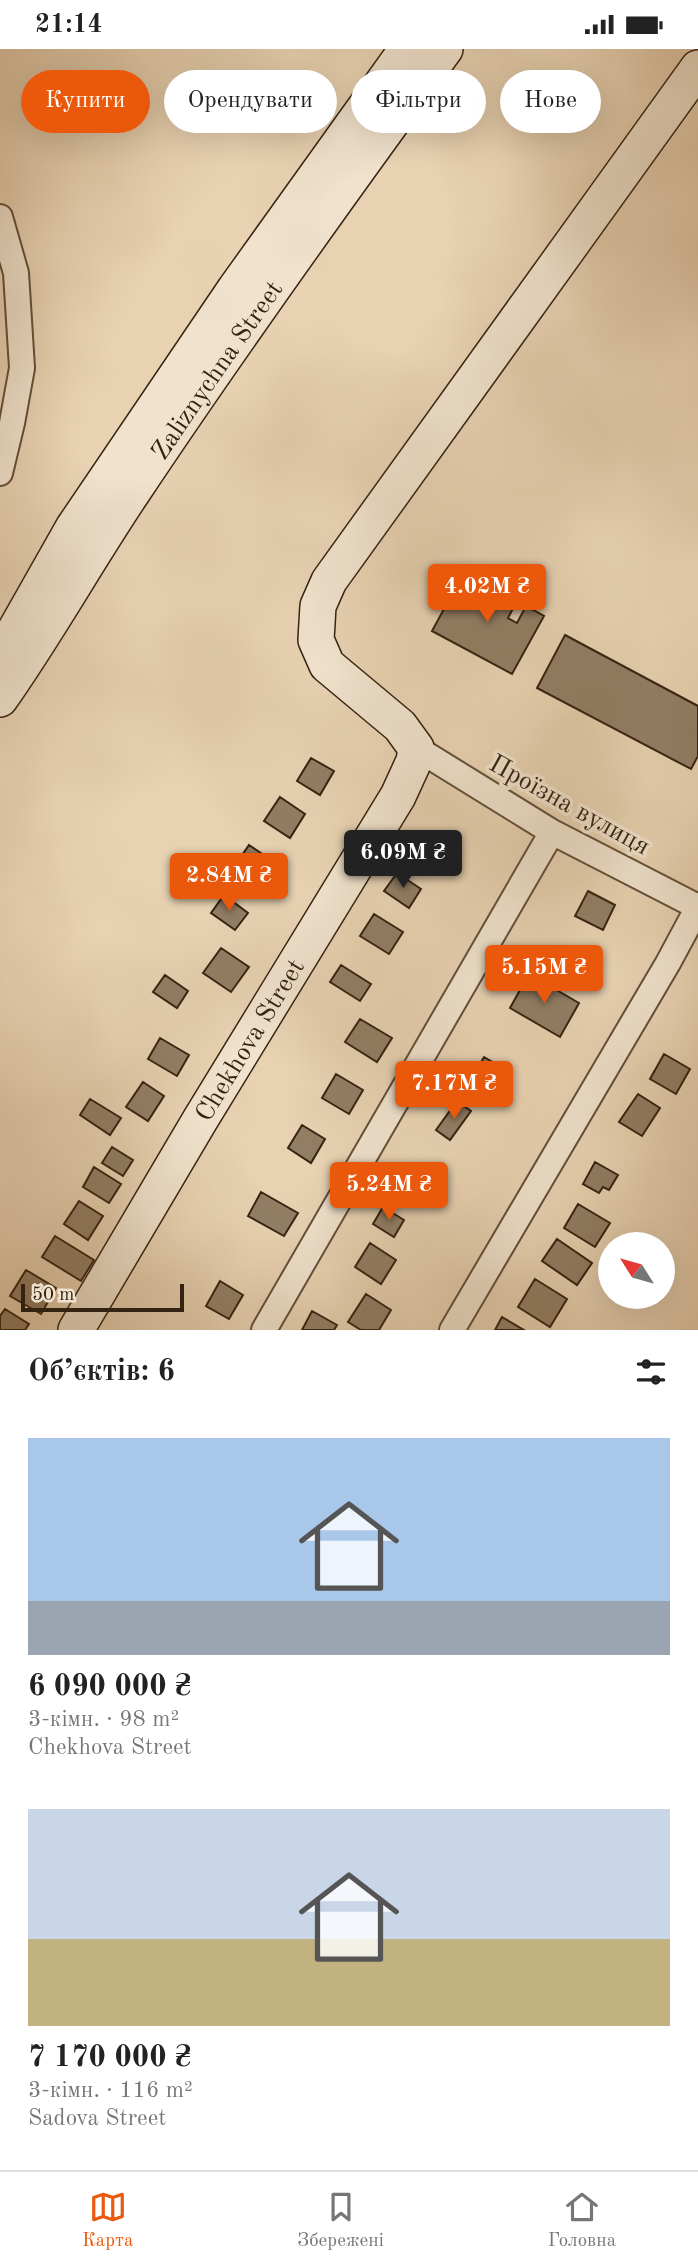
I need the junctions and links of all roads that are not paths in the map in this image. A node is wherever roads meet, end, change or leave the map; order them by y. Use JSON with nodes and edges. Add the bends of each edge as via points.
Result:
{"nodes":[{"id":1,"x":407,"y":49,"type":"edge"},
{"id":2,"x":444,"y":49,"type":"edge"},
{"id":3,"x":698,"y":68,"type":"edge"},
{"id":4,"x":0,"y":217,"type":"edge"},
{"id":5,"x":0,"y":473,"type":"edge"},
{"id":6,"x":0,"y":657,"type":"edge"},
{"id":7,"x":0,"y":699,"type":"edge"},
{"id":8,"x":416,"y":748,"type":"junction"},
{"id":9,"x":552,"y":832,"type":"junction"},
{"id":10,"x":698,"y":907,"type":"edge"},
{"id":11,"x":76,"y":1330,"type":"edge"},
{"id":12,"x":264,"y":1330,"type":"edge"},
{"id":13,"x":452,"y":1330,"type":"edge"}],
"edges":[{"from":1,"to":6,"type":"main road","name":"Zaliznychna Street","via":[[234,289],[73,528]]},
{"from":2,"to":7,"type":"main road","name":"Zaliznychna Street","via":[[132,492]]},
{"from":3,"to":8,"type":"main road","via":[[397,484],[329,581],[318,606],[316,640],[327,665],[400,726]]},
{"from":4,"to":5,"type":"street","via":[[16,272],[22,368]]},
{"from":8,"to":9,"type":"street","name":"Проїзна вулиця"},
{"from":8,"to":11,"type":"main road","name":"Chekhova Street","via":[[398,796]]},
{"from":9,"to":10,"type":"street","name":"Проїзна вулиця"},
{"from":9,"to":12,"type":"street"},
{"from":10,"to":13,"type":"street","name":"Проїзна вулиця"}]}
